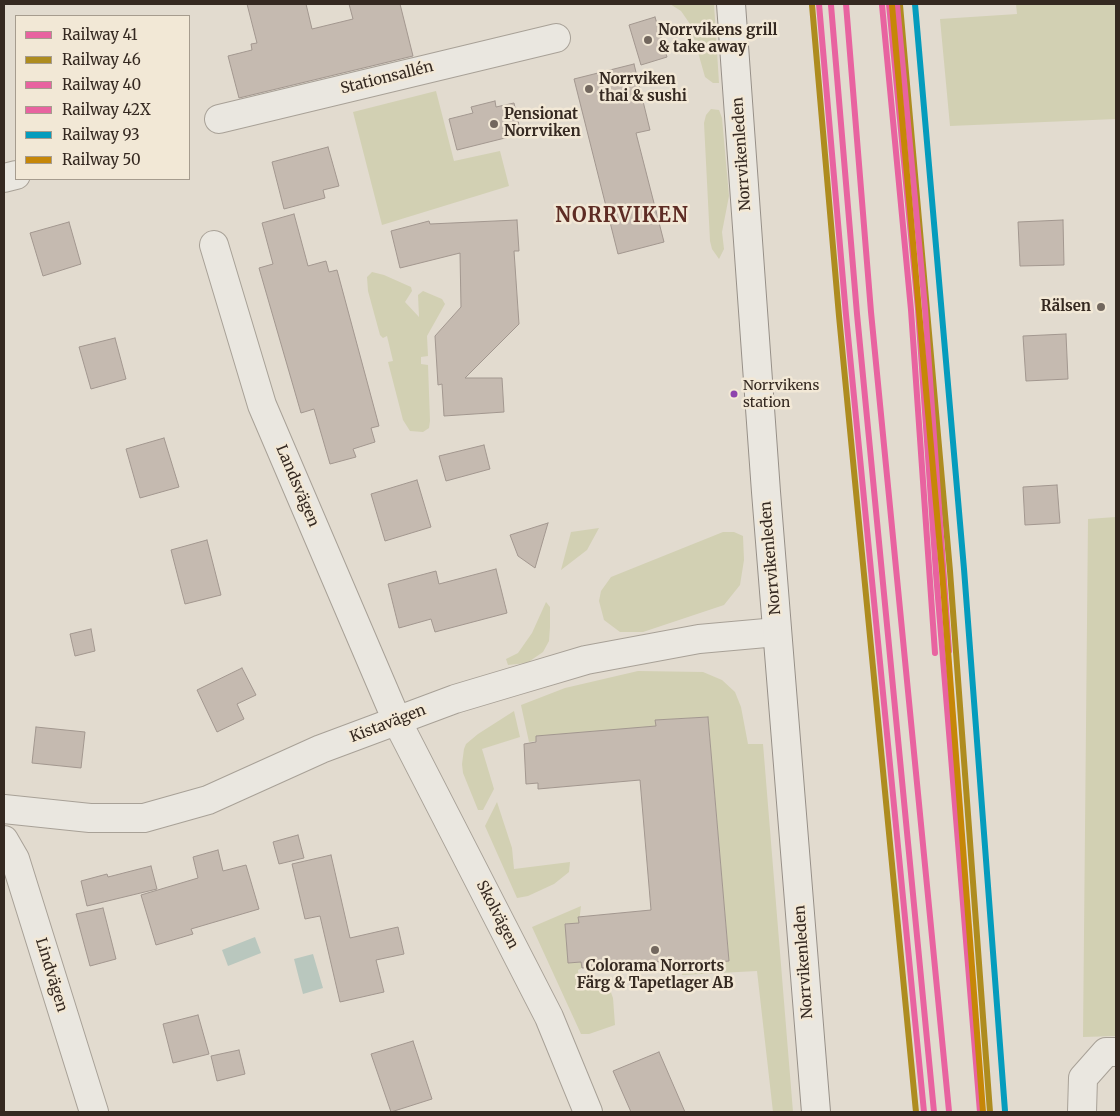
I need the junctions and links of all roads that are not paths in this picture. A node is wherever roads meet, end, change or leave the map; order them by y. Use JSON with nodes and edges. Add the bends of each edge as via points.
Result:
{"nodes":[{"id":1,"x":731,"y":4,"type":"edge"},
{"id":2,"x":556,"y":38,"type":"dead end"},
{"id":3,"x":219,"y":119,"type":"dead end"},
{"id":4,"x":214,"y":246,"type":"dead end"},
{"id":5,"x":777,"y":632,"type":"junction"},
{"id":6,"x":397,"y":721,"type":"junction"},
{"id":7,"x":4,"y":809,"type":"edge"},
{"id":8,"x":4,"y":840,"type":"edge"},
{"id":9,"x":1111,"y":1052,"type":"edge"},
{"id":10,"x":94,"y":1112,"type":"edge"},
{"id":11,"x":588,"y":1112,"type":"edge"},
{"id":12,"x":816,"y":1112,"type":"edge"},
{"id":13,"x":1082,"y":1112,"type":"edge"}],
"edges":[{"from":1,"to":5,"type":"street","name":"Norrvikenleden"},
{"from":2,"to":3,"type":"street","name":"Stationsallén"},
{"from":4,"to":6,"type":"street","name":"Landsvägen","via":[[262,405]]},
{"from":5,"to":6,"type":"street","name":"Kistavägen","via":[[699,639],[586,660],[455,699]]},
{"from":5,"to":12,"type":"street","name":"Norrvikenleden"},
{"from":6,"to":7,"type":"street","name":"Kistavägen","via":[[321,749],[208,800],[144,818],[90,818]]},
{"from":6,"to":11,"type":"street","name":"Skolvägen","via":[[549,1017]]},
{"from":8,"to":10,"type":"street","name":"Lindvägen","via":[[15,859]]},
{"from":9,"to":13,"type":"street","via":[[1084,1078]]}]}
